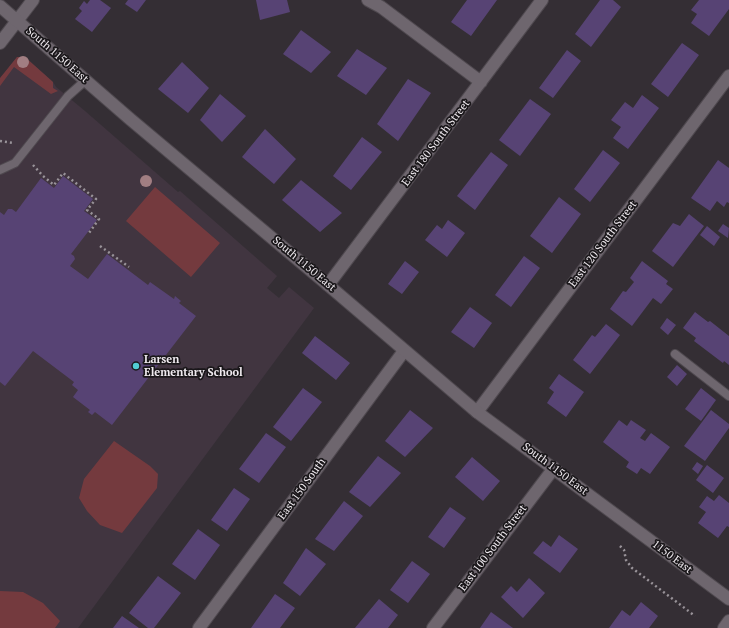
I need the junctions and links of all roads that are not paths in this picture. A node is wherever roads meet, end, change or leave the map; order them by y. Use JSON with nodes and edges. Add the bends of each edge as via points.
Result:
{"nodes":[{"id":1,"x":33,"y":0,"type":"edge"},
{"id":2,"x":368,"y":0,"type":"edge"},
{"id":3,"x":542,"y":0,"type":"edge"},
{"id":4,"x":0,"y":6,"type":"edge"},
{"id":5,"x":17,"y":21,"type":"junction"},
{"id":6,"x":0,"y":43,"type":"edge"},
{"id":7,"x":729,"y":76,"type":"edge"},
{"id":8,"x":86,"y":80,"type":"junction"},
{"id":9,"x":481,"y":82,"type":"junction"},
{"id":10,"x":0,"y":170,"type":"edge"},
{"id":11,"x":328,"y":285,"type":"junction"},
{"id":12,"x":404,"y":351,"type":"junction"},
{"id":13,"x":675,"y":354,"type":"dead end"},
{"id":14,"x":729,"y":396,"type":"edge"},
{"id":15,"x":477,"y":412,"type":"junction"},
{"id":16,"x":554,"y":468,"type":"junction"},
{"id":17,"x":615,"y":514,"type":"joint"},
{"id":18,"x":729,"y":600,"type":"edge"},
{"id":19,"x":729,"y":621,"type":"edge"},
{"id":20,"x":199,"y":628,"type":"edge"},
{"id":21,"x":433,"y":628,"type":"edge"},
{"id":22,"x":724,"y":628,"type":"edge"}],
"edges":[{"from":1,"to":5,"type":"street"},
{"from":2,"to":9,"type":"street"},
{"from":3,"to":9,"type":"street","name":"East 180 South Street"},
{"from":4,"to":5,"type":"street","name":"South 1150 East"},
{"from":5,"to":6,"type":"street"},
{"from":5,"to":8,"type":"street","name":"South 1150 East"},
{"from":7,"to":15,"type":"street","name":"East 120 South Street"},
{"from":8,"to":10,"type":"lane","via":[[68,96],[15,163]]},
{"from":8,"to":11,"type":"street","name":"South 1150 East","via":[[130,120]]},
{"from":9,"to":11,"type":"street","name":"East 180 South Street"},
{"from":11,"to":12,"type":"street","name":"South 1150 East"},
{"from":12,"to":15,"type":"street","name":"South 1150 East"},
{"from":12,"to":20,"type":"street","name":"East 150 South"},
{"from":13,"to":14,"type":"lane"},
{"from":15,"to":16,"type":"street","name":"South 1150 East"},
{"from":16,"to":17,"type":"street","name":"South 1150 East"},
{"from":16,"to":21,"type":"street","name":"East 100 South Street"},
{"from":17,"to":18,"type":"street","name":"1150 East"},
{"from":19,"to":22,"type":"street"}]}
